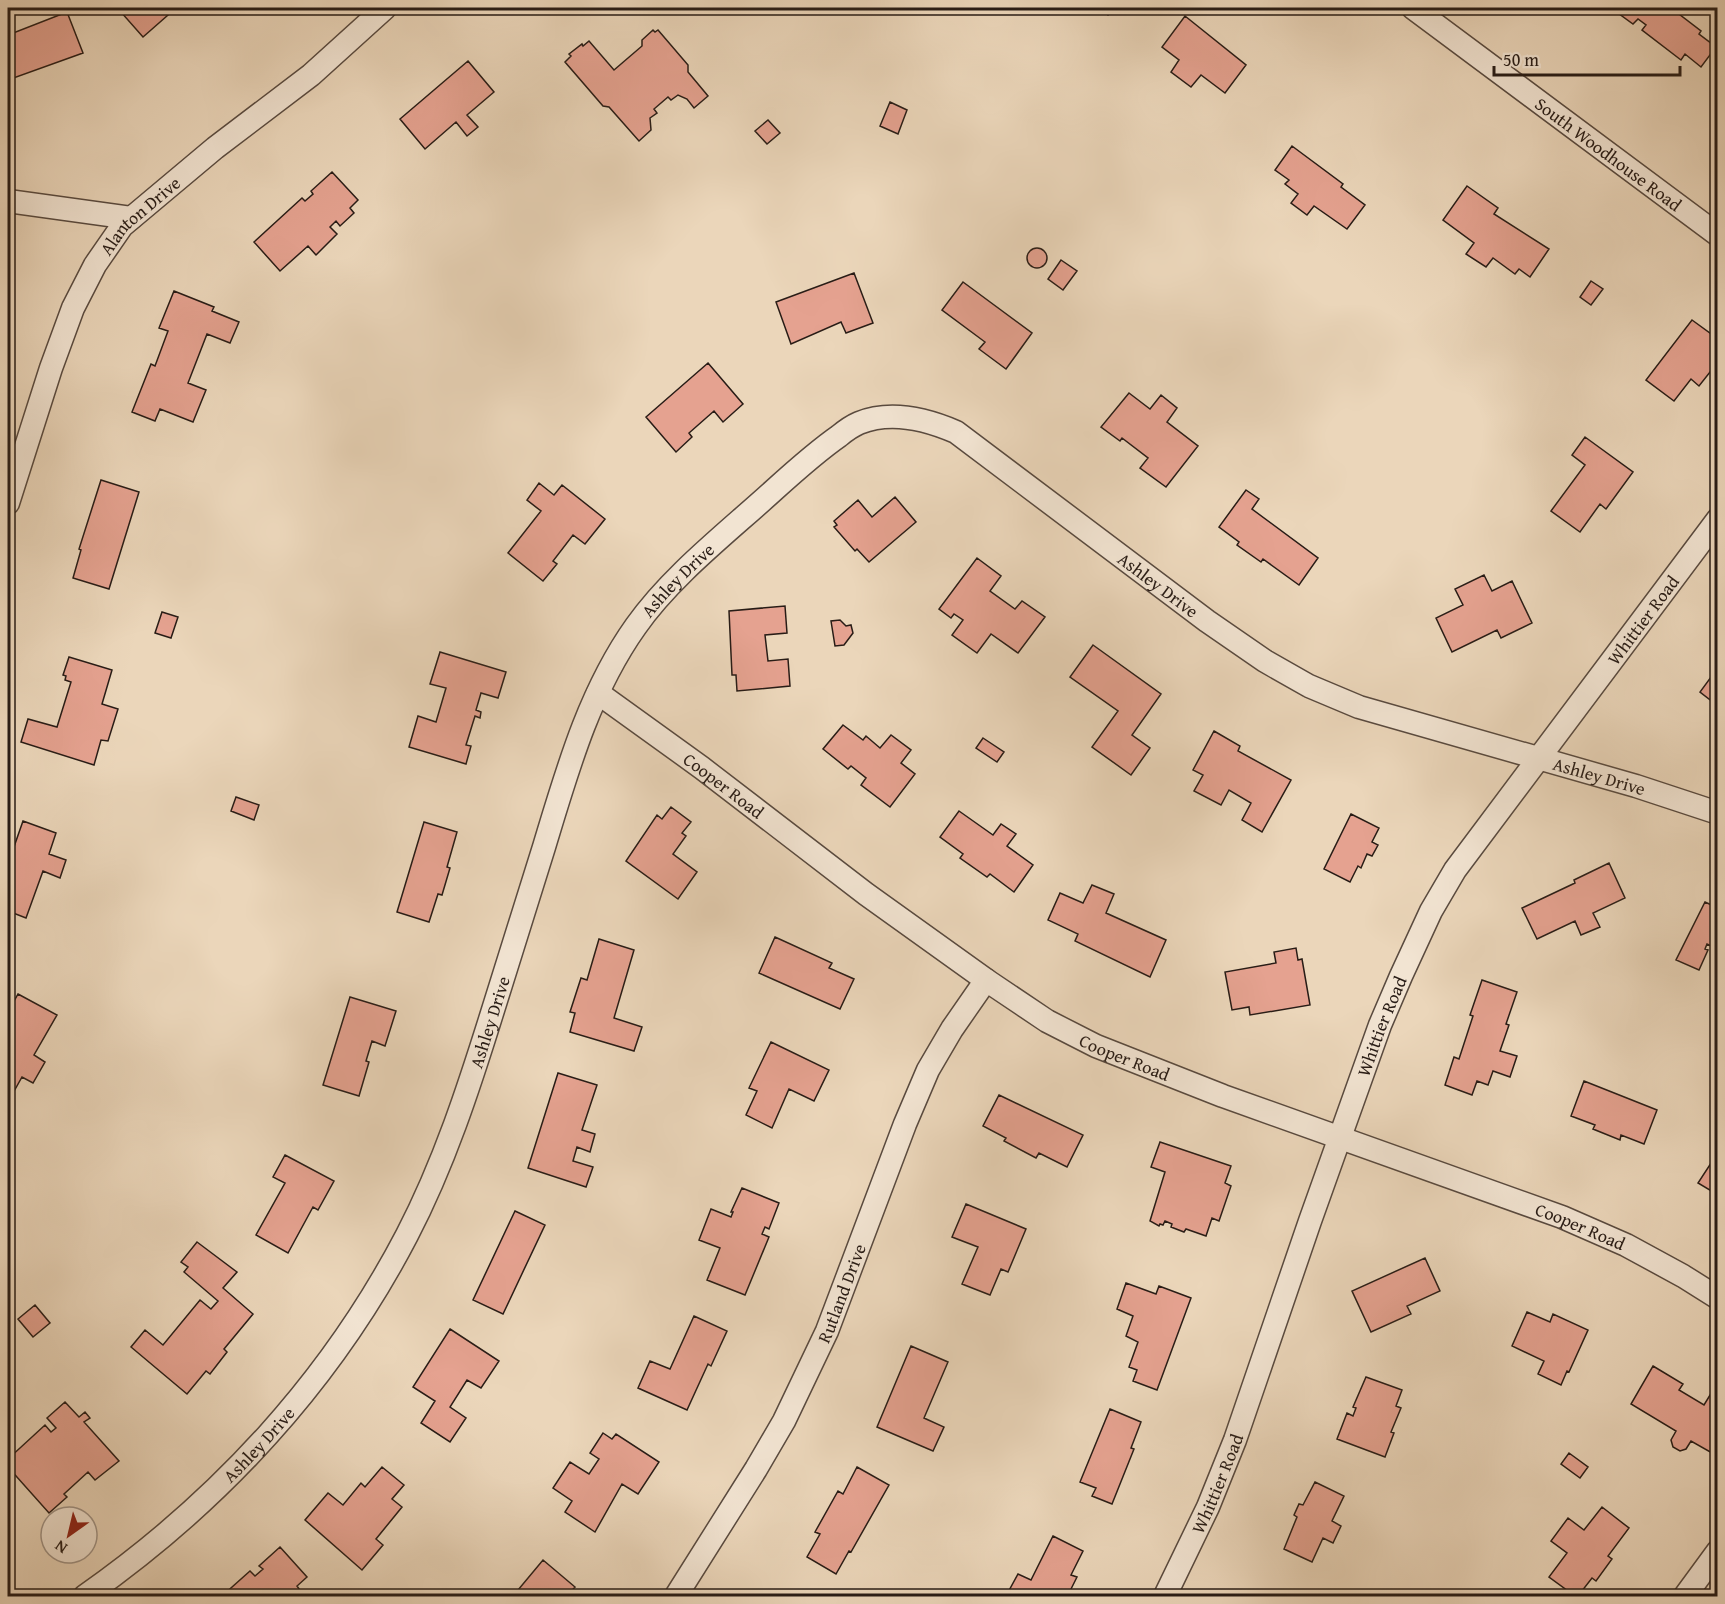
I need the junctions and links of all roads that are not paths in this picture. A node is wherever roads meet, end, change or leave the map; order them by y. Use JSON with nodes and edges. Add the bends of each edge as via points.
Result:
{"nodes":[{"id":1,"x":385,"y":8,"type":"edge"},
{"id":2,"x":1413,"y":8,"type":"edge"},
{"id":3,"x":8,"y":201,"type":"edge"},
{"id":4,"x":131,"y":218,"type":"junction"},
{"id":5,"x":1718,"y":235,"type":"edge"},
{"id":6,"x":8,"y":503,"type":"edge"},
{"id":7,"x":1718,"y":519,"type":"edge"},
{"id":8,"x":598,"y":693,"type":"junction"},
{"id":9,"x":1538,"y":759,"type":"junction"},
{"id":10,"x":1718,"y":813,"type":"edge"},
{"id":11,"x":986,"y":980,"type":"junction"},
{"id":12,"x":1340,"y":1138,"type":"junction"},
{"id":13,"x":1718,"y":1298,"type":"edge"},
{"id":14,"x":1718,"y":1551,"type":"edge"},
{"id":15,"x":85,"y":1596,"type":"edge"},
{"id":16,"x":676,"y":1596,"type":"edge"},
{"id":17,"x":1165,"y":1596,"type":"edge"},
{"id":18,"x":1685,"y":1596,"type":"edge"}],
"edges":[{"from":1,"to":4,"type":"street","name":"Alanton Drive","via":[[311,75]]},
{"from":2,"to":5,"type":"street","name":"South Woodhouse Road"},
{"from":3,"to":4,"type":"street"},
{"from":4,"to":6,"type":"street","name":"Alanton Drive","via":[[95,265],[73,308]]},
{"from":7,"to":9,"type":"street","name":"Whittier Road"},
{"from":8,"to":9,"type":"street","name":"Ashley Drive","via":[[636,625],[667,588],[814,453],[857,423],[910,417],[956,432],[1207,621],[1309,686],[1359,707]]},
{"from":8,"to":11,"type":"street","name":"Cooper Road"},
{"from":8,"to":15,"type":"street","name":"Ashley Drive","via":[[574,751],[473,1075],[442,1159],[380,1285],[313,1384],[273,1431],[191,1514]]},
{"from":9,"to":10,"type":"street","name":"Ashley Drive"},
{"from":9,"to":12,"type":"street","name":"Whittier Road","via":[[1455,870],[1431,911],[1380,1025]]},
{"from":11,"to":12,"type":"street","name":"Cooper Road","via":[[1047,1021],[1096,1046]]},
{"from":11,"to":16,"type":"street","name":"Rutland Drive","via":[[928,1070],[827,1330],[784,1421]]},
{"from":12,"to":13,"type":"street","name":"Cooper Road","via":[[1562,1217],[1626,1245]]},
{"from":12,"to":17,"type":"street","name":"Whittier Road","via":[[1235,1440]]},
{"from":14,"to":18,"type":"street"}]}
